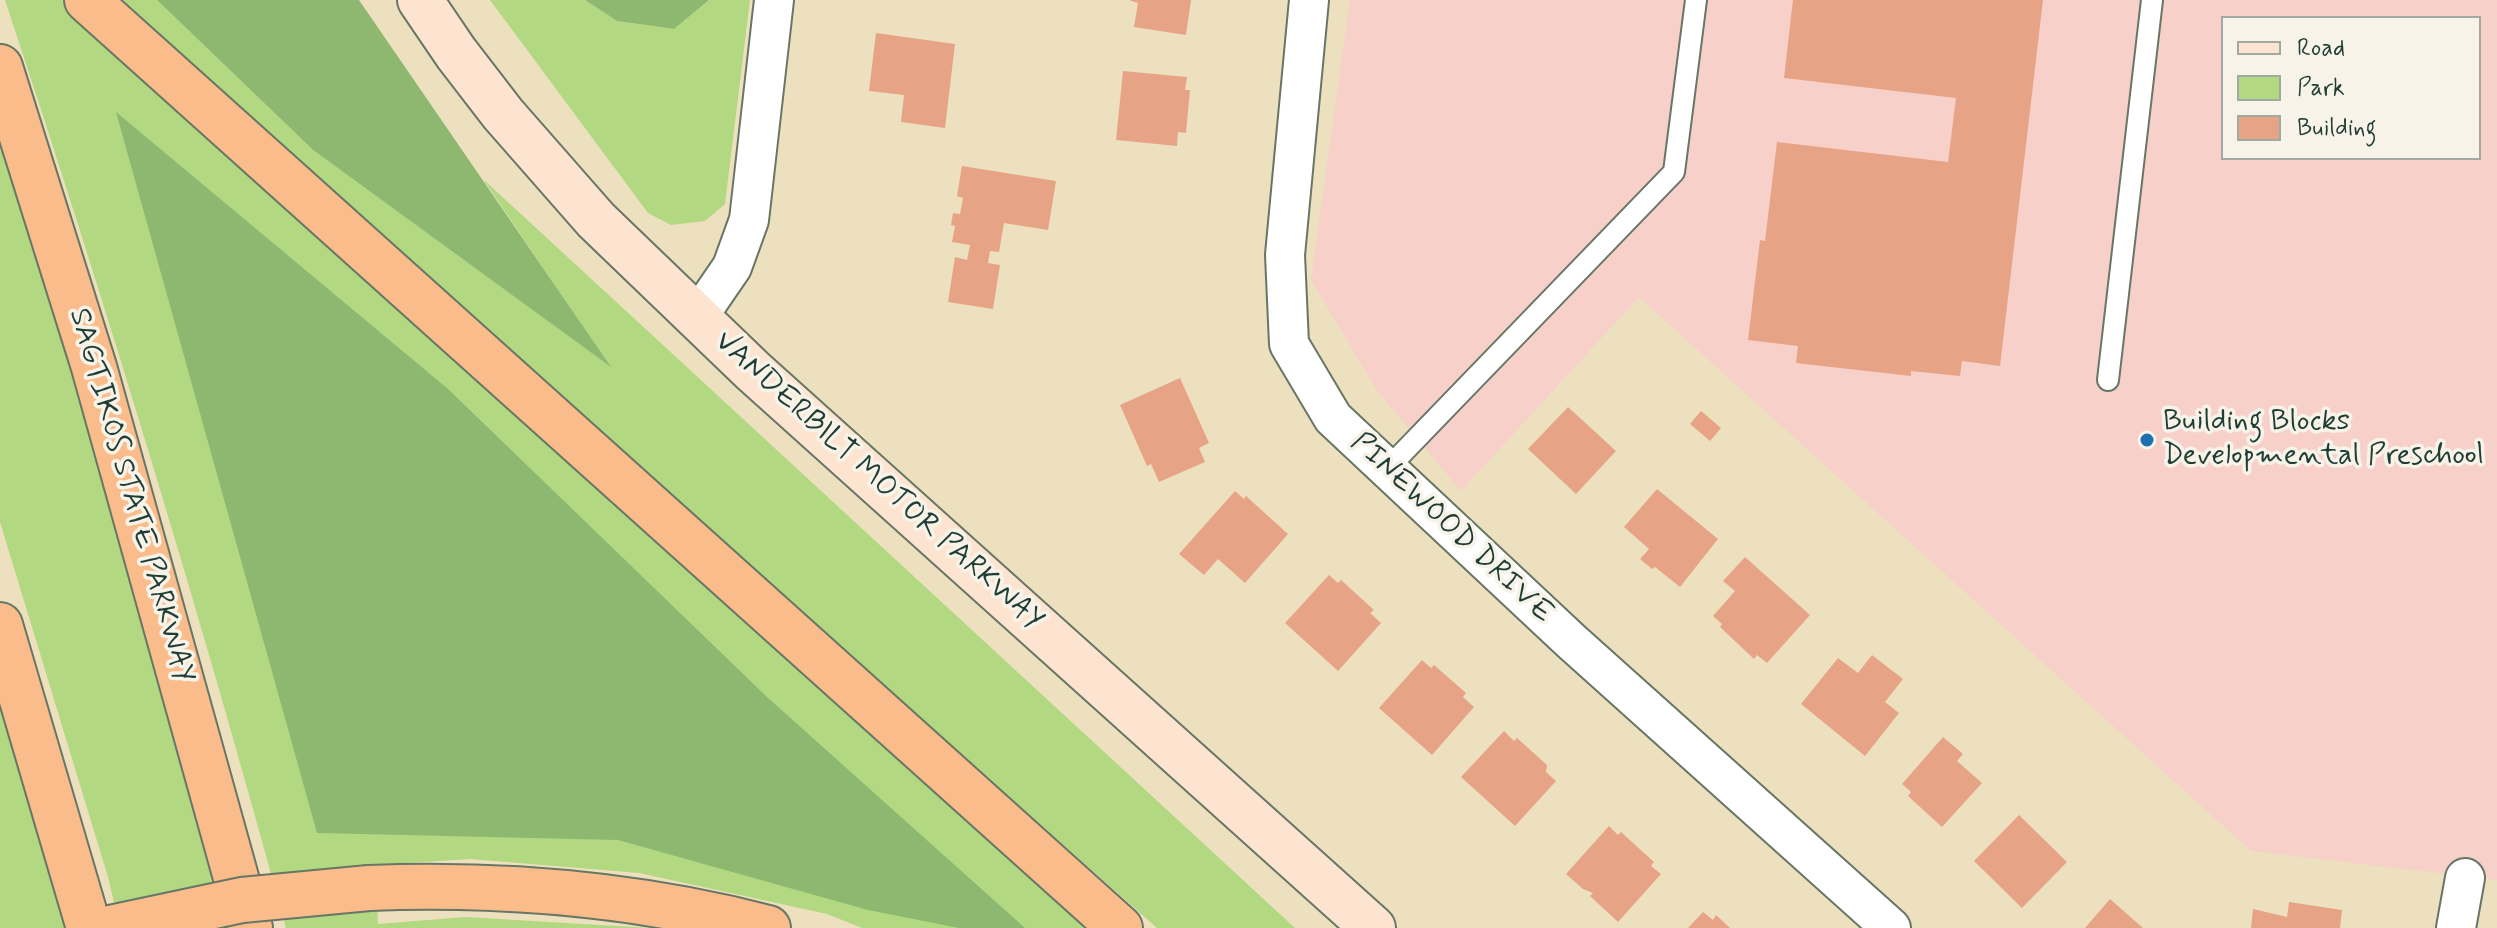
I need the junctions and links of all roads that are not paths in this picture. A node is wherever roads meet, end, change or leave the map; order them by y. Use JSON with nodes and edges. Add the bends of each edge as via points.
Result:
{"nodes":[{"id":1,"x":87,"y":0,"type":"edge"},
{"id":2,"x":420,"y":0,"type":"edge"},
{"id":3,"x":774,"y":0,"type":"edge"},
{"id":4,"x":1309,"y":0,"type":"edge"},
{"id":5,"x":1696,"y":0,"type":"edge"},
{"id":6,"x":2152,"y":0,"type":"edge"},
{"id":7,"x":0,"y":67,"type":"edge"},
{"id":8,"x":697,"y":318,"type":"junction"},
{"id":9,"x":2108,"y":380,"type":"dead end"},
{"id":10,"x":1387,"y":469,"type":"junction"},
{"id":11,"x":0,"y":625,"type":"edge"},
{"id":12,"x":2465,"y":878,"type":"dead end"},
{"id":13,"x":89,"y":928,"type":"edge"},
{"id":14,"x":110,"y":928,"type":"edge"},
{"id":15,"x":250,"y":928,"type":"edge"},
{"id":16,"x":768,"y":928,"type":"edge"},
{"id":17,"x":1120,"y":928,"type":"edge"},
{"id":18,"x":1373,"y":928,"type":"edge"},
{"id":19,"x":1891,"y":928,"type":"edge"},
{"id":20,"x":2456,"y":928,"type":"edge"}],
"edges":[{"from":1,"to":17,"type":"highway"},
{"from":2,"to":8,"type":"main road","name":"VANDERBILT MOTOR PARKWAY","via":[[550,170]]},
{"from":3,"to":8,"type":"street","via":[[749,220],[732,267]]},
{"from":4,"to":10,"type":"street","name":"PINEWOOD DRIVE","via":[[1285,255],[1289,344],[1333,418]]},
{"from":5,"to":10,"type":"lane","via":[[1674,172]]},
{"from":6,"to":9,"type":"lane"},
{"from":7,"to":15,"type":"highway","name":"SAGTIKOS STATE PARKWAY","via":[[94,367]]},
{"from":8,"to":18,"type":"main road","name":"VANDERBILT MOTOR PARKWAY"},
{"from":10,"to":19,"type":"street","name":"PINEWOOD DRIVE"},
{"from":11,"to":13,"type":"highway"},
{"from":12,"to":20,"type":"street"},
{"from":14,"to":16,"type":"highway","bridge":true,"via":[[242,900],[369,888],[476,886],[609,896]]}]}
